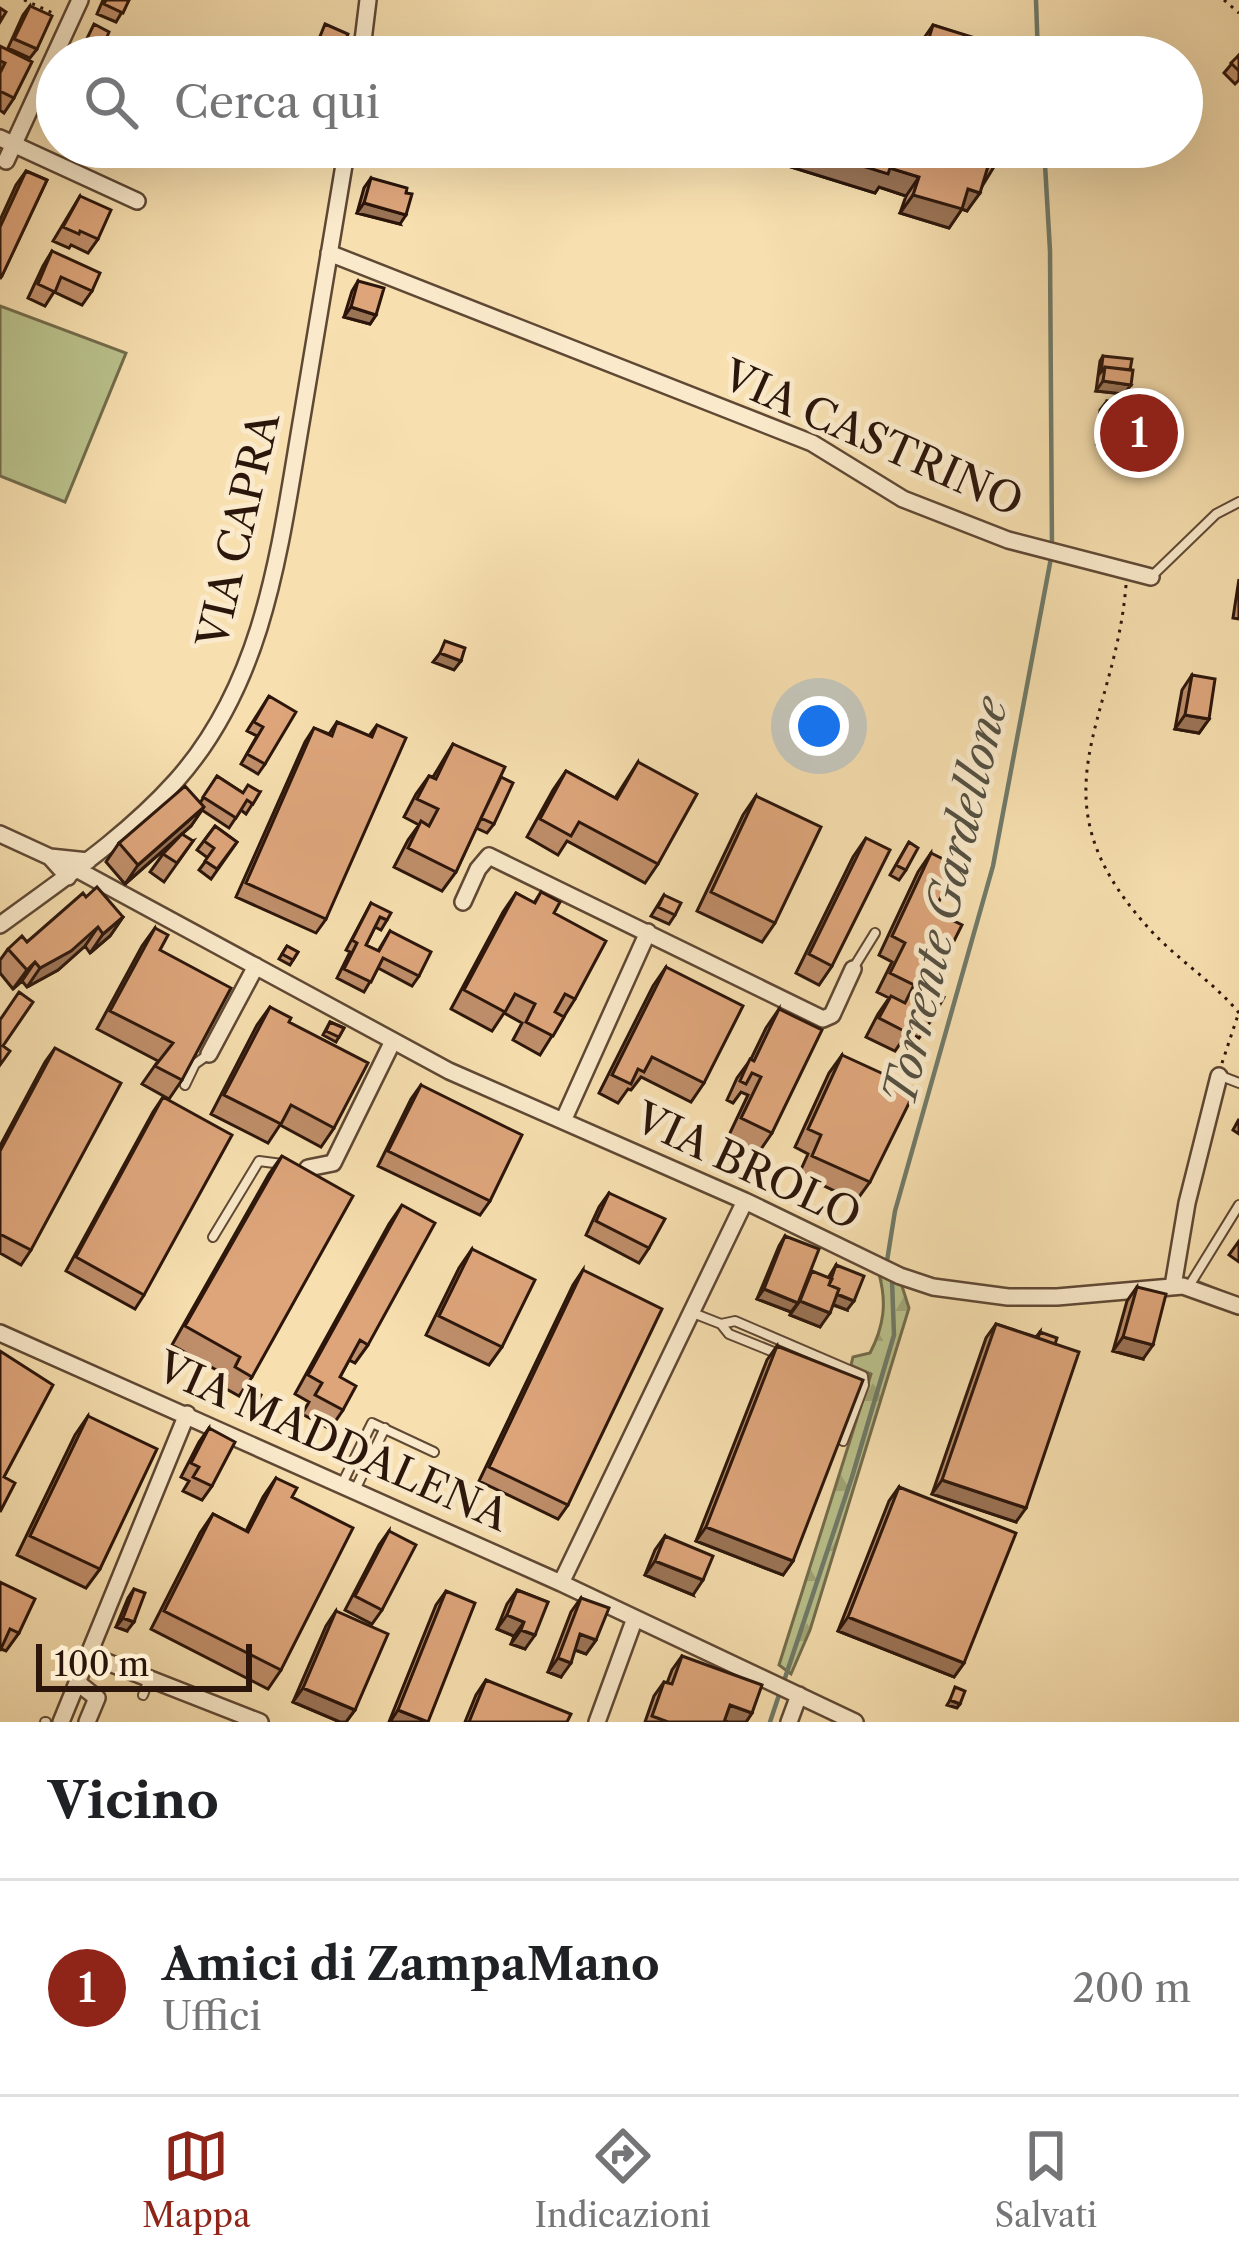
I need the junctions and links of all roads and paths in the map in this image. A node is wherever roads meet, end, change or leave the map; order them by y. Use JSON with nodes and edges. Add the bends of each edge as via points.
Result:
{"nodes":[{"id":1,"x":24,"y":0,"type":"edge"},
{"id":2,"x":80,"y":0,"type":"edge"},
{"id":3,"x":368,"y":0,"type":"edge"},
{"id":4,"x":1224,"y":0,"type":"edge"},
{"id":5,"x":1239,"y":13,"type":"edge"},
{"id":6,"x":70,"y":22,"type":"junction"},
{"id":7,"x":63,"y":36,"type":"edge"},
{"id":8,"x":364,"y":36,"type":"edge"},
{"id":9,"x":36,"y":92,"type":"edge"},
{"id":10,"x":5,"y":155,"type":"edge"},
{"id":11,"x":36,"y":166,"type":"edge"},
{"id":12,"x":42,"y":168,"type":"edge"},
{"id":13,"x":343,"y":168,"type":"edge"},
{"id":14,"x":137,"y":201,"type":"dead end"},
{"id":15,"x":329,"y":253,"type":"junction"},
{"id":16,"x":1239,"y":502,"type":"edge"},
{"id":17,"x":1127,"y":572,"type":"junction"},
{"id":18,"x":1151,"y":577,"type":"joint"},
{"id":19,"x":0,"y":834,"type":"edge"},
{"id":20,"x":50,"y":857,"type":"junction"},
{"id":21,"x":78,"y":869,"type":"junction"},
{"id":22,"x":463,"y":902,"type":"dead end"},
{"id":23,"x":0,"y":925,"type":"edge"},
{"id":24,"x":649,"y":932,"type":"junction"},
{"id":25,"x":874,"y":932,"type":"dead end"},
{"id":26,"x":256,"y":966,"type":"junction"},
{"id":27,"x":853,"y":968,"type":"joint"},
{"id":28,"x":1239,"y":1013,"type":"edge"},
{"id":29,"x":393,"y":1041,"type":"junction"},
{"id":30,"x":209,"y":1054,"type":"joint"},
{"id":31,"x":1219,"y":1076,"type":"junction"},
{"id":32,"x":1239,"y":1083,"type":"edge"},
{"id":33,"x":185,"y":1084,"type":"edge"},
{"id":34,"x":563,"y":1121,"type":"junction"},
{"id":35,"x":308,"y":1168,"type":"joint"},
{"id":36,"x":745,"y":1201,"type":"junction"},
{"id":37,"x":1239,"y":1204,"type":"edge"},
{"id":38,"x":212,"y":1237,"type":"dead end"},
{"id":39,"x":1180,"y":1287,"type":"junction"},
{"id":40,"x":1239,"y":1306,"type":"edge"},
{"id":41,"x":692,"y":1312,"type":"junction"},
{"id":42,"x":721,"y":1324,"type":"junction"},
{"id":43,"x":0,"y":1333,"type":"edge"},
{"id":44,"x":788,"y":1357,"type":"edge"},
{"id":45,"x":187,"y":1414,"type":"junction"},
{"id":46,"x":843,"y":1441,"type":"edge"},
{"id":47,"x":434,"y":1452,"type":"dead end"},
{"id":48,"x":348,"y":1487,"type":"junction"},
{"id":49,"x":561,"y":1583,"type":"junction"},
{"id":50,"x":635,"y":1618,"type":"junction"},
{"id":51,"x":89,"y":1655,"type":"junction"},
{"id":52,"x":149,"y":1678,"type":"junction"},
{"id":53,"x":78,"y":1683,"type":"junction"},
{"id":54,"x":179,"y":1690,"type":"junction"},
{"id":55,"x":143,"y":1695,"type":"dead end"},
{"id":56,"x":799,"y":1695,"type":"junction"},
{"id":57,"x":172,"y":1707,"type":"dead end"},
{"id":58,"x":65,"y":1719,"type":"edge"},
{"id":59,"x":87,"y":1722,"type":"edge"},
{"id":60,"x":260,"y":1722,"type":"edge"},
{"id":61,"x":597,"y":1722,"type":"edge"},
{"id":62,"x":789,"y":1722,"type":"edge"},
{"id":63,"x":855,"y":1722,"type":"edge"}],
"edges":[{"from":1,"to":6,"type":"path"},
{"from":2,"to":6,"type":"street"},
{"from":3,"to":8,"type":"street"},
{"from":4,"to":5,"type":"path"},
{"from":6,"to":7,"type":"street"},
{"from":9,"to":10,"type":"street"},
{"from":10,"to":11,"type":"street"},
{"from":12,"to":14,"type":"street"},
{"from":13,"to":15,"type":"street","name":"VIA CAPRA"},
{"from":15,"to":17,"type":"street","name":"VIA CASTRINO","via":[[812,443],[903,499],[1008,540]]},
{"from":15,"to":21,"type":"street","name":"VIA CAPRA","via":[[279,548],[249,660],[214,730],[176,781]]},
{"from":16,"to":18,"type":"lane","name":"VIA CASTRINO"},
{"from":17,"to":18,"type":"street","name":"VIA CASTRINO"},
{"from":17,"to":28,"type":"path","via":[[1082,796],[1102,864],[1143,922]]},
{"from":19,"to":20,"type":"street","name":"VIA BROLO"},
{"from":20,"to":21,"type":"street","name":"VIA BROLO"},
{"from":20,"to":21,"type":"street","name":"VIA BROLO"},
{"from":21,"to":23,"type":"street","name":"VIA CAPRA"},
{"from":21,"to":26,"type":"street","name":"VIA BROLO"},
{"from":22,"to":24,"type":"street","via":[[489,856]]},
{"from":24,"to":27,"type":"street","via":[[823,1019]]},
{"from":24,"to":34,"type":"street"},
{"from":25,"to":27,"type":"lane"},
{"from":26,"to":29,"type":"street","name":"VIA BROLO"},
{"from":26,"to":30,"type":"street"},
{"from":28,"to":31,"type":"path"},
{"from":29,"to":34,"type":"street","name":"VIA BROLO"},
{"from":29,"to":35,"type":"street","via":[[333,1163]]},
{"from":30,"to":33,"type":"lane"},
{"from":31,"to":32,"type":"lane"},
{"from":31,"to":39,"type":"street","via":[[1187,1203]]},
{"from":34,"to":36,"type":"street","name":"VIA BROLO"},
{"from":35,"to":38,"type":"lane","via":[[260,1161]]},
{"from":36,"to":39,"type":"street","name":"VIA BROLO","via":[[933,1287],[1008,1297]]},
{"from":36,"to":41,"type":"street"},
{"from":37,"to":39,"type":"lane"},
{"from":39,"to":40,"type":"street","name":"VIA BROLO"},
{"from":41,"to":42,"type":"lane"},
{"from":41,"to":49,"type":"street"},
{"from":42,"to":44,"type":"lane"},
{"from":42,"to":46,"type":"lane","via":[[735,1321],[863,1376]]},
{"from":43,"to":45,"type":"street","name":"VIA MADDALENA"},
{"from":45,"to":48,"type":"street","name":"VIA MADDALENA"},
{"from":45,"to":51,"type":"street"},
{"from":47,"to":48,"type":"lane","via":[[372,1423]]},
{"from":48,"to":49,"type":"street","name":"VIA MADDALENA"},
{"from":49,"to":50,"type":"street","name":"VIA MADDALENA"},
{"from":50,"to":56,"type":"street","name":"VIA MADDALENA"},
{"from":50,"to":61,"type":"street"},
{"from":51,"to":52,"type":"street"},
{"from":51,"to":53,"type":"street"},
{"from":52,"to":54,"type":"street"},
{"from":52,"to":55,"type":"lane"},
{"from":53,"to":58,"type":"street"},
{"from":53,"to":59,"type":"street","via":[[97,1698]]},
{"from":54,"to":57,"type":"lane"},
{"from":54,"to":60,"type":"street"},
{"from":56,"to":62,"type":"street"},
{"from":56,"to":63,"type":"street","name":"VIA MADDALENA"}]}
